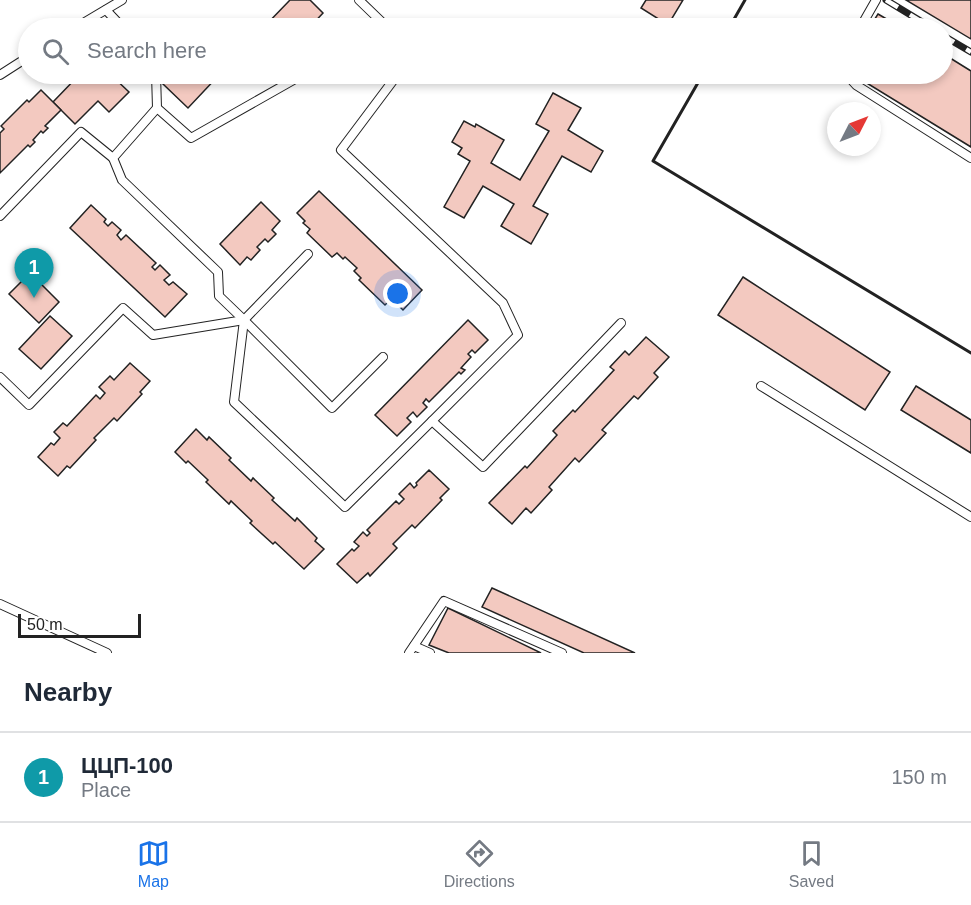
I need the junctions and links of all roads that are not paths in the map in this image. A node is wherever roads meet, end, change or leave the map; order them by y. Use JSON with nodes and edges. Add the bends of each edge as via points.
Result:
{"nodes":[{"id":1,"x":122,"y":0,"type":"edge"},
{"id":2,"x":360,"y":0,"type":"edge"},
{"id":3,"x":876,"y":0,"type":"edge"},
{"id":4,"x":106,"y":10,"type":"junction"},
{"id":5,"x":92,"y":18,"type":"edge"},
{"id":6,"x":114,"y":18,"type":"edge"},
{"id":7,"x":377,"y":18,"type":"edge"},
{"id":8,"x":866,"y":18,"type":"edge"},
{"id":9,"x":18,"y":63,"type":"edge"},
{"id":10,"x":0,"y":75,"type":"edge"},
{"id":11,"x":156,"y":84,"type":"edge"},
{"id":12,"x":286,"y":84,"type":"edge"},
{"id":13,"x":390,"y":84,"type":"edge"},
{"id":14,"x":855,"y":84,"type":"edge"},
{"id":15,"x":157,"y":108,"type":"junction"},
{"id":16,"x":113,"y":158,"type":"junction"},
{"id":17,"x":971,"y":158,"type":"edge"},
{"id":18,"x":0,"y":216,"type":"edge"},
{"id":19,"x":308,"y":254,"type":"dead end"},
{"id":20,"x":244,"y":320,"type":"junction"},
{"id":21,"x":621,"y":323,"type":"dead end"},
{"id":22,"x":383,"y":357,"type":"dead end"},
{"id":23,"x":0,"y":377,"type":"edge"},
{"id":24,"x":761,"y":386,"type":"dead end"},
{"id":25,"x":432,"y":421,"type":"junction"},
{"id":26,"x":971,"y":517,"type":"edge"},
{"id":27,"x":0,"y":604,"type":"edge"},
{"id":28,"x":412,"y":650,"type":"edge"},
{"id":29,"x":106,"y":653,"type":"edge"},
{"id":30,"x":430,"y":653,"type":"edge"},
{"id":31,"x":562,"y":653,"type":"edge"}],
"edges":[{"from":1,"to":4,"type":"lane"},
{"from":2,"to":7,"type":"lane"},
{"from":3,"to":8,"type":"lane"},
{"from":4,"to":5,"type":"lane"},
{"from":4,"to":6,"type":"lane"},
{"from":9,"to":10,"type":"lane"},
{"from":11,"to":15,"type":"lane"},
{"from":12,"to":15,"type":"lane","via":[[191,138]]},
{"from":13,"to":25,"type":"lane","via":[[341,150],[503,303],[518,335]]},
{"from":14,"to":17,"type":"lane"},
{"from":15,"to":16,"type":"lane"},
{"from":16,"to":18,"type":"lane","via":[[81,132]]},
{"from":16,"to":20,"type":"lane","via":[[122,180],[218,272],[219,296]]},
{"from":19,"to":20,"type":"lane"},
{"from":20,"to":22,"type":"lane","via":[[332,408]]},
{"from":20,"to":23,"type":"lane","via":[[153,335],[123,308],[29,405]]},
{"from":20,"to":25,"type":"lane","via":[[234,402],[345,507]]},
{"from":21,"to":25,"type":"lane","via":[[483,468]]},
{"from":24,"to":26,"type":"lane"},
{"from":27,"to":29,"type":"lane"},
{"from":28,"to":30,"type":"lane"},
{"from":28,"to":31,"type":"lane","via":[[444,601]]}]}
